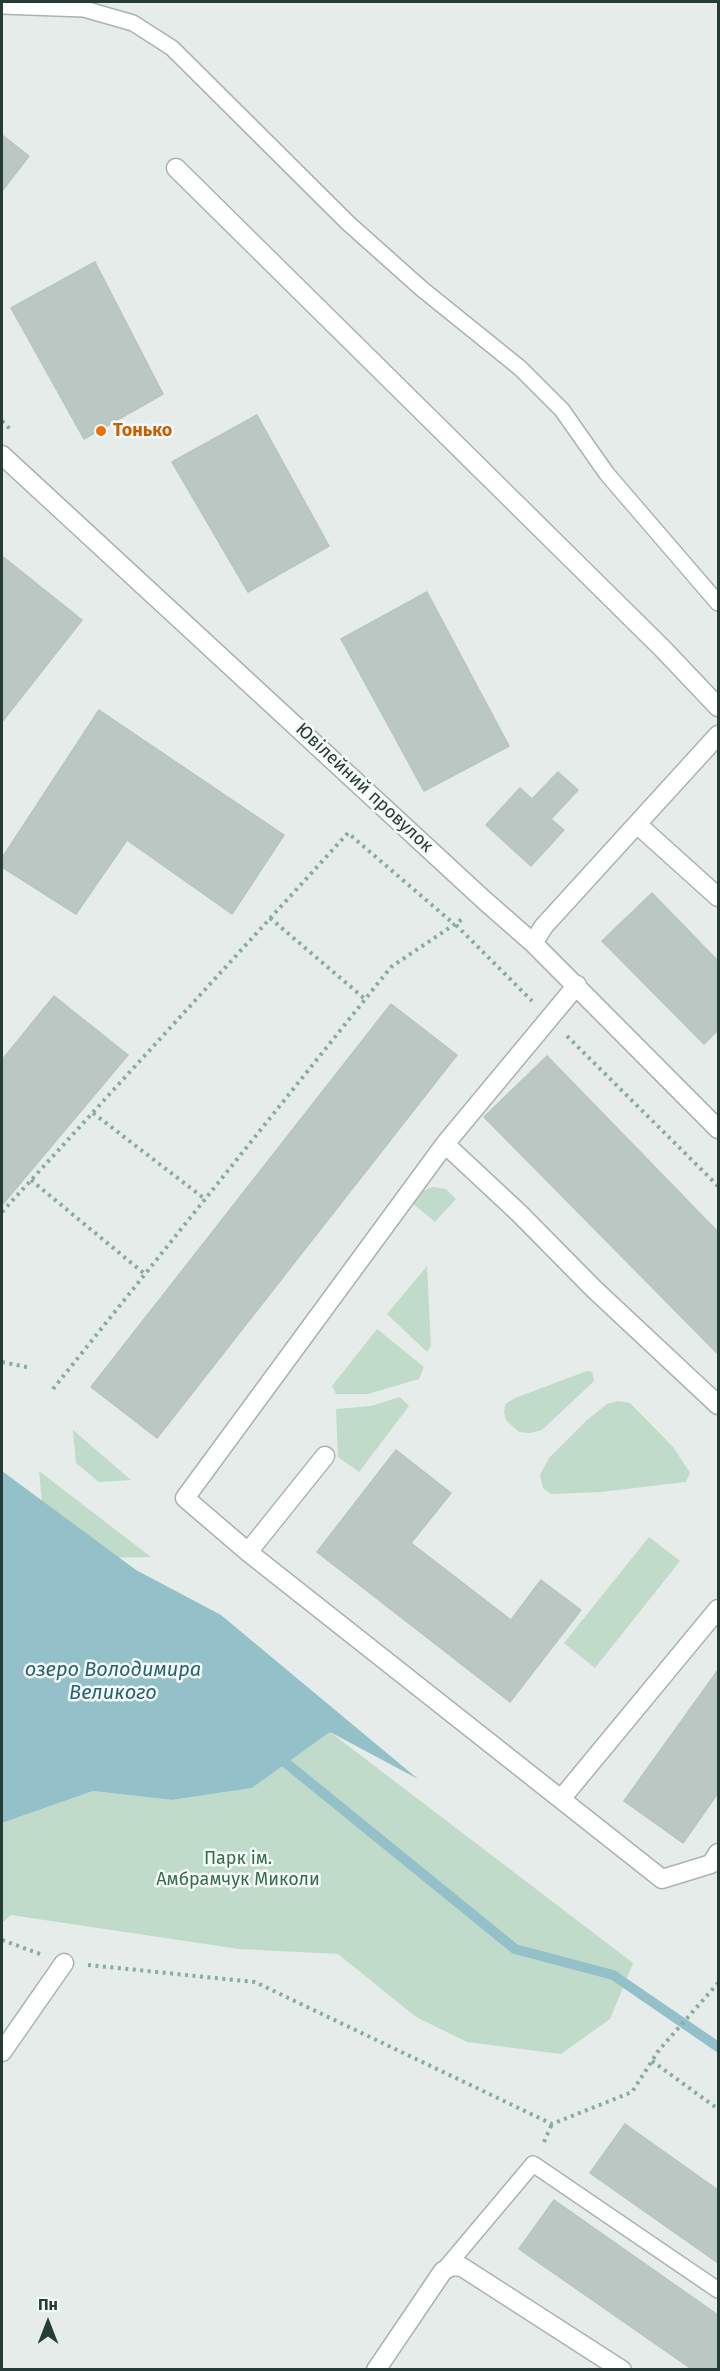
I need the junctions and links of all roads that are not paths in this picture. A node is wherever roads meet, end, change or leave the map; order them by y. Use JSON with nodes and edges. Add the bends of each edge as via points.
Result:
{"nodes":[{"id":1,"x":2,"y":6,"type":"edge"},
{"id":2,"x":176,"y":168,"type":"dead end"},
{"id":3,"x":2,"y":454,"type":"edge"},
{"id":4,"x":718,"y":603,"type":"edge"},
{"id":5,"x":718,"y":707,"type":"edge"},
{"id":6,"x":718,"y":735,"type":"edge"},
{"id":7,"x":638,"y":825,"type":"junction"},
{"id":8,"x":718,"y":897,"type":"edge"},
{"id":9,"x":533,"y":943,"type":"junction"},
{"id":10,"x":577,"y":986,"type":"junction"},
{"id":11,"x":718,"y":1129,"type":"edge"},
{"id":12,"x":445,"y":1144,"type":"junction"},
{"id":13,"x":718,"y":1406,"type":"edge"},
{"id":14,"x":325,"y":1456,"type":"dead end"},
{"id":15,"x":248,"y":1552,"type":"junction"},
{"id":16,"x":718,"y":1610,"type":"edge"},
{"id":17,"x":561,"y":1799,"type":"junction"},
{"id":18,"x":718,"y":1854,"type":"edge"},
{"id":19,"x":64,"y":1963,"type":"road end"},
{"id":20,"x":2,"y":2052,"type":"edge"},
{"id":21,"x":443,"y":2271,"type":"junction"},
{"id":22,"x":718,"y":2290,"type":"edge"},
{"id":23,"x":376,"y":2370,"type":"edge"},
{"id":24,"x":622,"y":2370,"type":"edge"}],
"edges":[{"from":1,"to":4,"type":"lane","via":[[84,9],[133,23],[172,48],[348,223],[520,368],[554,402],[608,474]]},
{"from":2,"to":5,"type":"street"},
{"from":3,"to":9,"type":"street","name":"Ювілейний провулок"},
{"from":6,"to":7,"type":"street"},
{"from":7,"to":8,"type":"street"},
{"from":7,"to":9,"type":"street","via":[[544,926]]},
{"from":9,"to":10,"type":"street","name":"Ювілейний провулок"},
{"from":10,"to":11,"type":"street","name":"Ювілейний провулок"},
{"from":10,"to":12,"type":"street"},
{"from":12,"to":13,"type":"street"},
{"from":12,"to":15,"type":"street","via":[[185,1498]]},
{"from":14,"to":15,"type":"street"},
{"from":15,"to":17,"type":"street"},
{"from":16,"to":17,"type":"street"},
{"from":17,"to":18,"type":"street","via":[[662,1879],[711,1864]]},
{"from":19,"to":20,"type":"street"},
{"from":21,"to":22,"type":"lane","via":[[533,2164]]},
{"from":21,"to":23,"type":"street"},
{"from":21,"to":24,"type":"street","via":[[452,2266],[462,2267]]}]}
